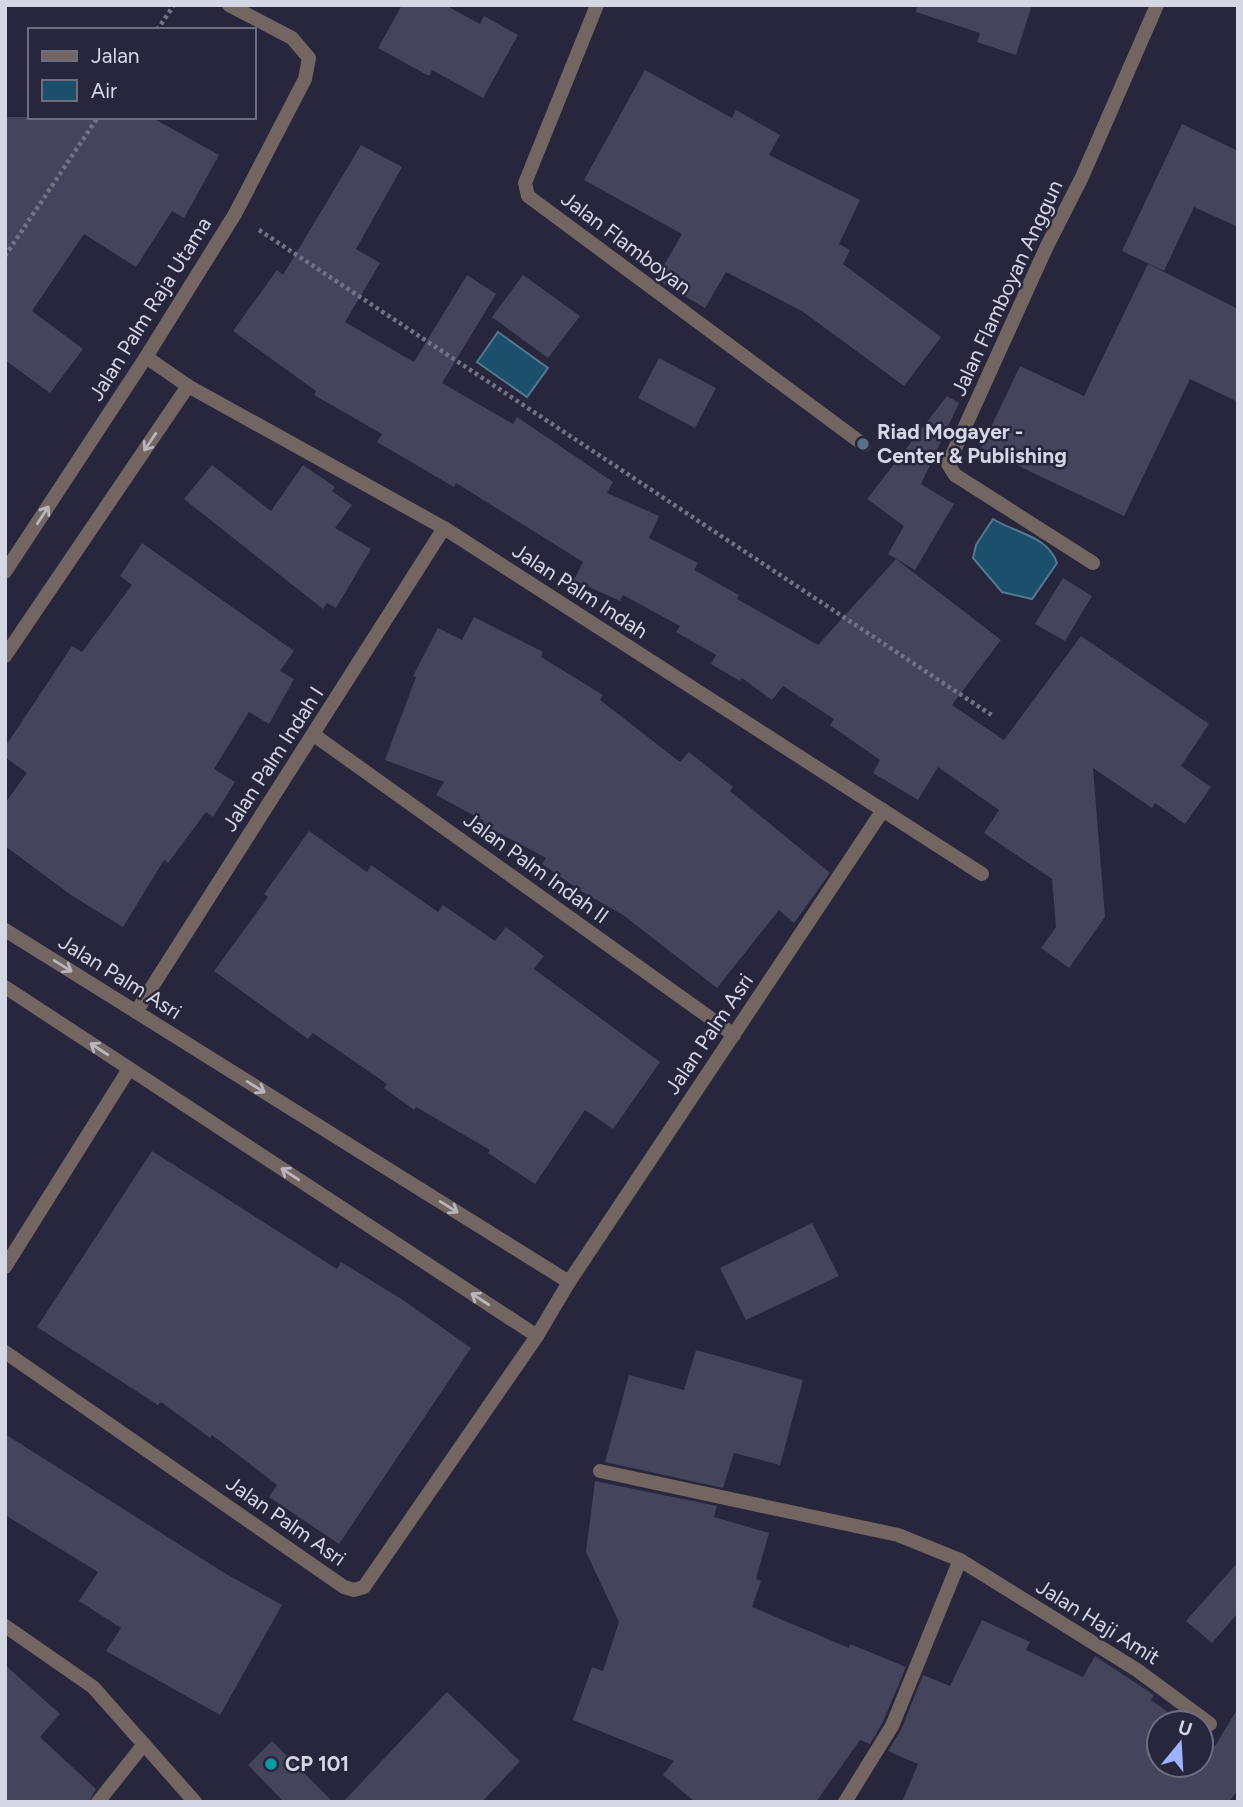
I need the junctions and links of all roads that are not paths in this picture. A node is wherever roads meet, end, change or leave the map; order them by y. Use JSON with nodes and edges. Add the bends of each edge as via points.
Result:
{"nodes":[{"id":1,"x":229,"y":5,"type":"edge"},
{"id":2,"x":597,"y":5,"type":"edge"},
{"id":3,"x":1157,"y":5,"type":"edge"},
{"id":4,"x":146,"y":357,"type":"junction"},
{"id":5,"x":188,"y":386,"type":"junction"},
{"id":6,"x":864,"y":445,"type":"dead end"},
{"id":7,"x":444,"y":528,"type":"junction"},
{"id":8,"x":1093,"y":563,"type":"dead end"},
{"id":9,"x":5,"y":572,"type":"edge"},
{"id":10,"x":5,"y":656,"type":"edge"},
{"id":11,"x":314,"y":735,"type":"junction"},
{"id":12,"x":883,"y":810,"type":"junction"},
{"id":13,"x":982,"y":874,"type":"dead end"},
{"id":14,"x":5,"y":930,"type":"edge"},
{"id":15,"x":5,"y":988,"type":"edge"},
{"id":16,"x":136,"y":1012,"type":"junction"},
{"id":17,"x":734,"y":1035,"type":"junction"},
{"id":18,"x":129,"y":1069,"type":"junction"},
{"id":19,"x":5,"y":1267,"type":"edge"},
{"id":20,"x":569,"y":1282,"type":"junction"},
{"id":21,"x":537,"y":1336,"type":"junction"},
{"id":22,"x":5,"y":1352,"type":"edge"},
{"id":23,"x":600,"y":1471,"type":"dead end"},
{"id":24,"x":960,"y":1560,"type":"junction"},
{"id":25,"x":5,"y":1626,"type":"edge"},
{"id":26,"x":1190,"y":1709,"type":"edge"},
{"id":27,"x":144,"y":1744,"type":"junction"},
{"id":28,"x":98,"y":1802,"type":"edge"},
{"id":29,"x":195,"y":1802,"type":"edge"},
{"id":30,"x":845,"y":1802,"type":"edge"}],
"edges":[{"from":1,"to":4,"type":"street","name":"Jalan Palm Raja Utama","via":[[292,38],[309,58],[305,79],[235,214]]},
{"from":2,"to":6,"type":"street","name":"Jalan Flamboyan","via":[[525,183],[528,196]]},
{"from":3,"to":8,"type":"street","name":"Jalan Flamboyan Anggun","via":[[948,464],[955,475]]},
{"from":4,"to":5,"type":"street","name":"Jalan Palm Indah"},
{"from":9,"to":4,"type":"street","name":"Jalan Palm Raja Utama","one_way":true},
{"from":5,"to":7,"type":"street","name":"Jalan Palm Indah"},
{"from":5,"to":10,"type":"street","one_way":true},
{"from":7,"to":11,"type":"street","name":"Jalan Palm Indah I"},
{"from":7,"to":12,"type":"street","name":"Jalan Palm Indah"},
{"from":11,"to":16,"type":"street","name":"Jalan Palm Indah I"},
{"from":11,"to":17,"type":"street","name":"Jalan Palm Indah II"},
{"from":12,"to":13,"type":"street","name":"Jalan Palm Indah"},
{"from":12,"to":17,"type":"street","name":"Jalan Palm Asri"},
{"from":14,"to":16,"type":"street","name":"Jalan Palm Asri","one_way":true},
{"from":18,"to":15,"type":"street","one_way":true},
{"from":16,"to":20,"type":"street","name":"Jalan Palm Asri","one_way":true},
{"from":17,"to":20,"type":"street","name":"Jalan Palm Asri"},
{"from":18,"to":19,"type":"street"},
{"from":21,"to":18,"type":"street","one_way":true},
{"from":20,"to":21,"type":"street","name":"Jalan Palm Asri"},
{"from":21,"to":22,"type":"street","name":"Jalan Palm Asri","via":[[364,1587],[354,1590]]},
{"from":23,"to":24,"type":"street","name":"Jalan Haji Amit","via":[[898,1535]]},
{"from":24,"to":26,"type":"street","name":"Jalan Haji Amit","via":[[1137,1670]]},
{"from":24,"to":30,"type":"street","via":[[892,1726]]},
{"from":25,"to":27,"type":"street","via":[[93,1687]]},
{"from":27,"to":28,"type":"street"},
{"from":27,"to":29,"type":"street"}]}
